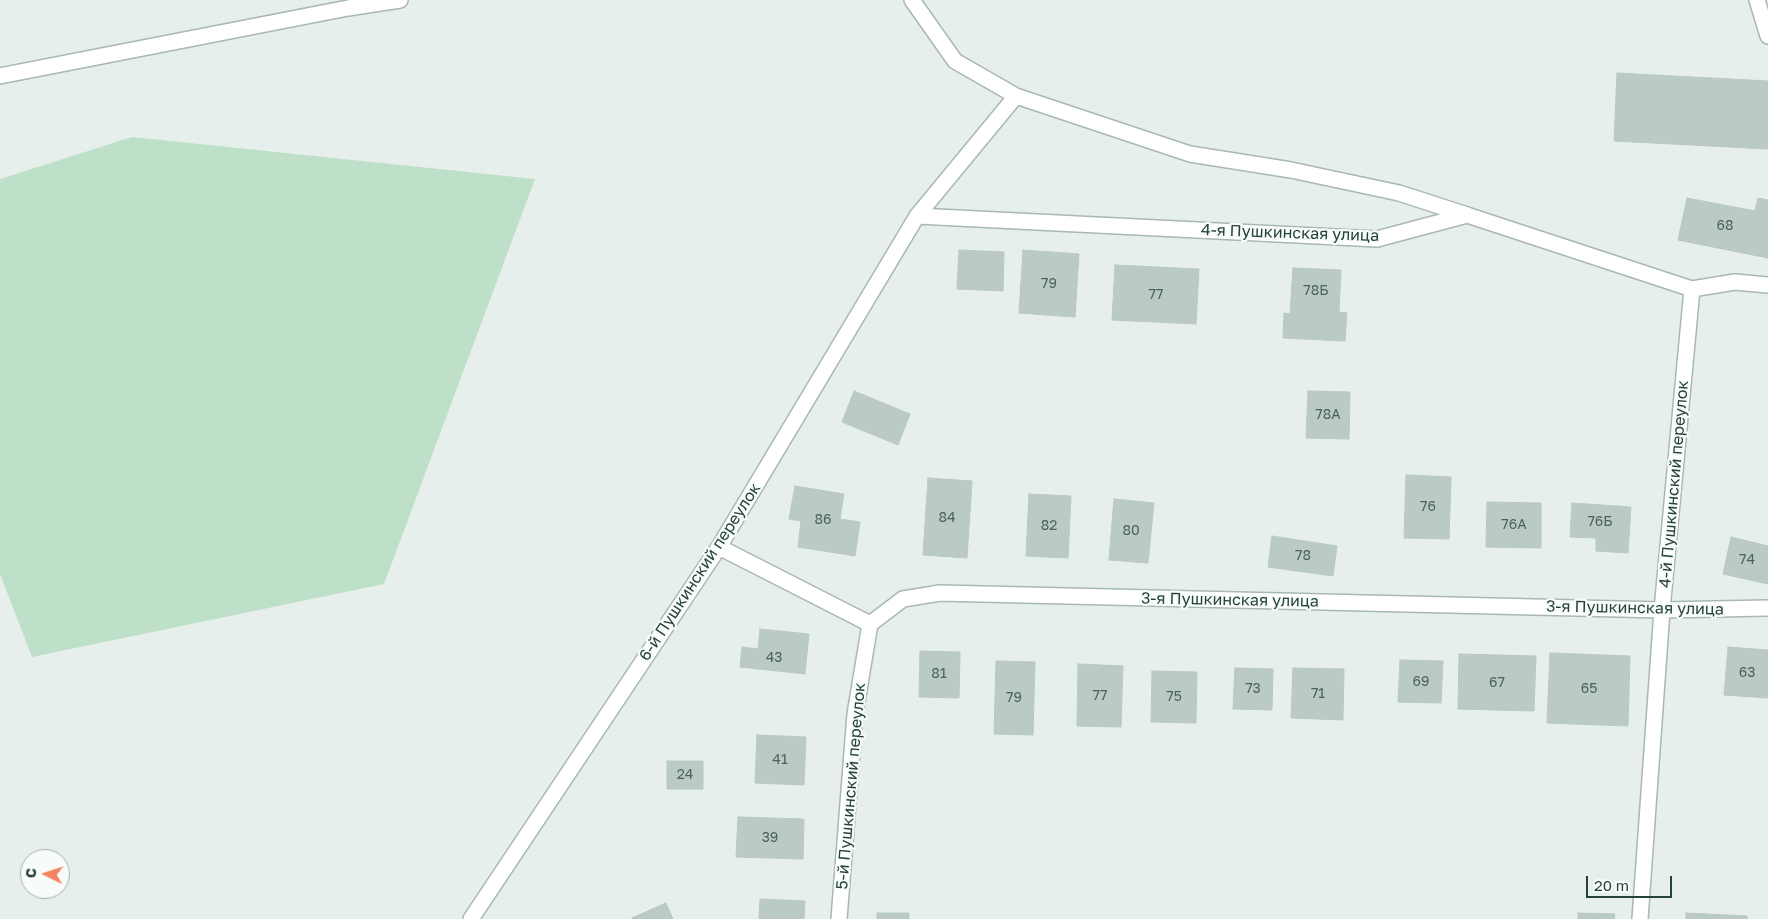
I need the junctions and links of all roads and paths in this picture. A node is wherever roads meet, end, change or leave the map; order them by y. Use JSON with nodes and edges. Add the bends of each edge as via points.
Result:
{"nodes":[{"id":1,"x":400,"y":0,"type":"edge"},
{"id":2,"x":912,"y":0,"type":"edge"},
{"id":3,"x":1757,"y":0,"type":"edge"},
{"id":4,"x":1768,"y":36,"type":"edge"},
{"id":5,"x":0,"y":76,"type":"edge"},
{"id":6,"x":1016,"y":96,"type":"junction"},
{"id":7,"x":1467,"y":215,"type":"junction"},
{"id":8,"x":917,"y":216,"type":"junction"},
{"id":9,"x":1768,"y":285,"type":"edge"},
{"id":10,"x":1692,"y":289,"type":"junction"},
{"id":11,"x":719,"y":547,"type":"junction"},
{"id":12,"x":1768,"y":608,"type":"edge"},
{"id":13,"x":1662,"y":610,"type":"junction"},
{"id":14,"x":870,"y":624,"type":"junction"},
{"id":15,"x":471,"y":919,"type":"edge"},
{"id":16,"x":839,"y":919,"type":"edge"},
{"id":17,"x":1640,"y":919,"type":"edge"}],
"edges":[{"from":1,"to":5,"type":"street"},
{"from":2,"to":6,"type":"street","via":[[955,61]]},
{"from":3,"to":4,"type":"street"},
{"from":6,"to":7,"type":"street","via":[[1190,154],[1291,170],[1390,191]]},
{"from":6,"to":8,"type":"street","name":"6-й Пушкинский переулок"},
{"from":7,"to":8,"type":"street","name":"4-я Пушкинская улица","via":[[1377,239]]},
{"from":7,"to":10,"type":"street"},
{"from":8,"to":11,"type":"street","name":"6-й Пушкинский переулок"},
{"from":9,"to":10,"type":"street","via":[[1735,282]]},
{"from":10,"to":13,"type":"street","name":"4-й Пушкинский переулок"},
{"from":11,"to":14,"type":"street"},
{"from":11,"to":15,"type":"street","name":"6-й Пушкинский переулок"},
{"from":12,"to":13,"type":"street","name":"3-я Пушкинская улица"},
{"from":13,"to":14,"type":"street","name":"3-я Пушкинская улица","via":[[940,593],[903,599]]},
{"from":13,"to":17,"type":"street","name":"4-й Пушкинский переулок"},
{"from":14,"to":16,"type":"street","name":"5-й Пушкинский переулок","via":[[854,714]]}]}
